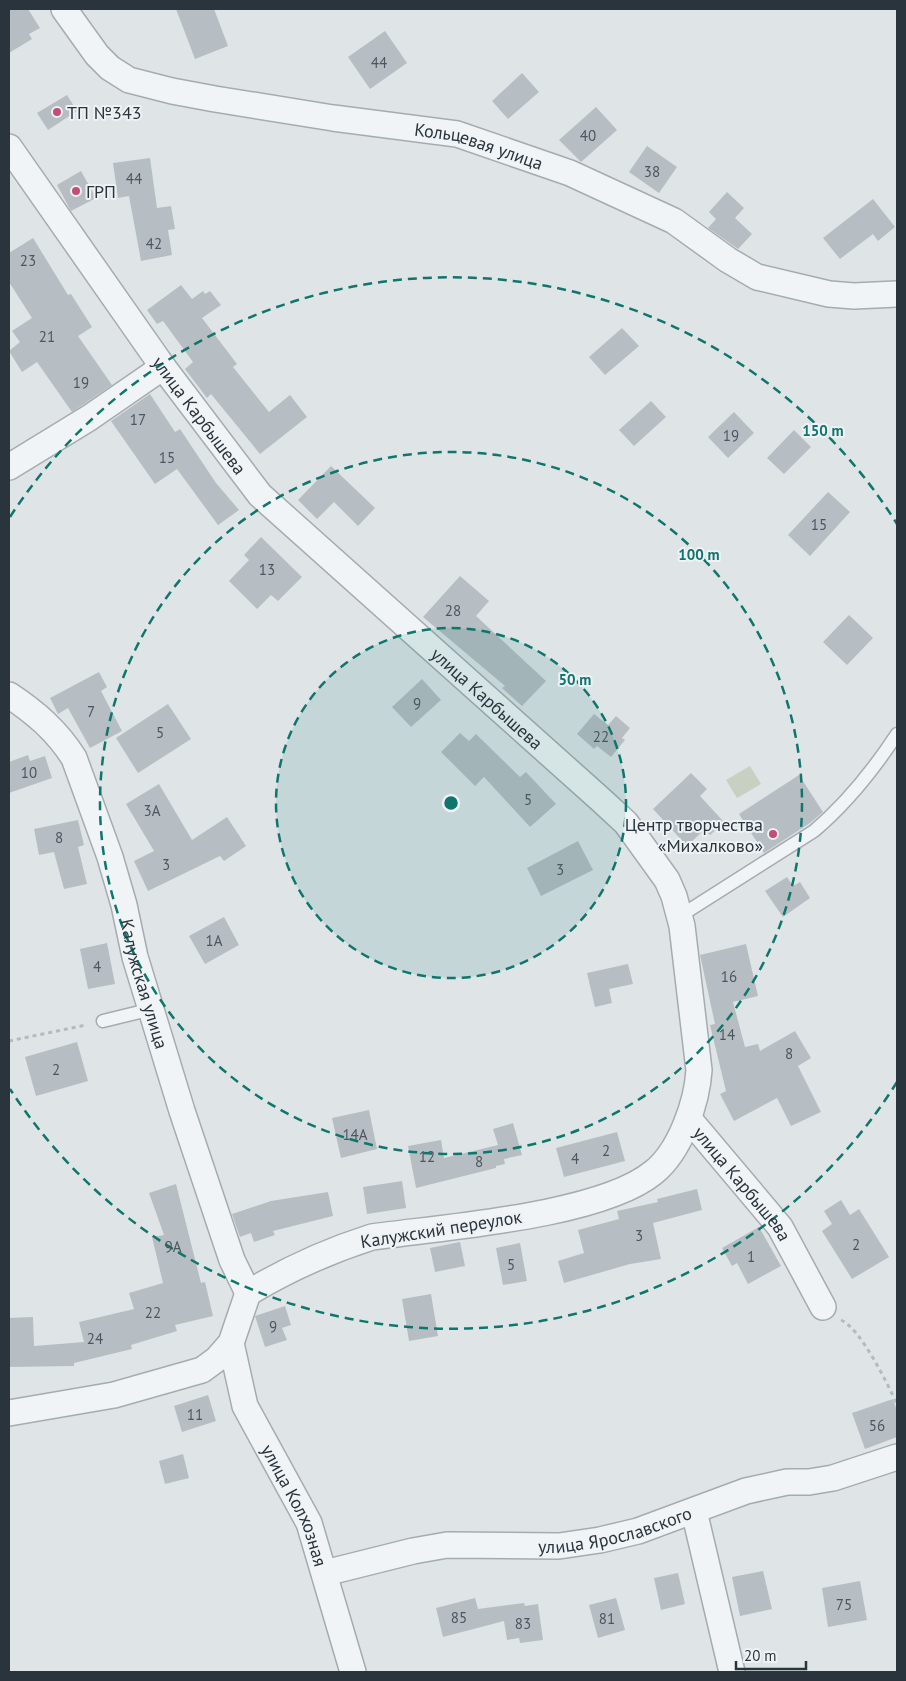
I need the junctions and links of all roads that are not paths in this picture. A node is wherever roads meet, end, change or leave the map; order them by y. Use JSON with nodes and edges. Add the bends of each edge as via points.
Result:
{"nodes":[{"id":1,"x":64,"y":9,"type":"edge"},
{"id":2,"x":9,"y":147,"type":"edge"},
{"id":3,"x":897,"y":294,"type":"edge"},
{"id":4,"x":163,"y":368,"type":"junction"},
{"id":5,"x":9,"y":467,"type":"edge"},
{"id":6,"x":9,"y":696,"type":"edge"},
{"id":7,"x":897,"y":734,"type":"edge"},
{"id":8,"x":680,"y":916,"type":"junction"},
{"id":9,"x":152,"y":1009,"type":"junction"},
{"id":10,"x":103,"y":1021,"type":"road end"},
{"id":11,"x":689,"y":1119,"type":"junction"},
{"id":12,"x":248,"y":1293,"type":"junction"},
{"id":13,"x":833,"y":1314,"type":"road end"},
{"id":14,"x":231,"y":1343,"type":"junction"},
{"id":15,"x":9,"y":1413,"type":"edge"},
{"id":16,"x":897,"y":1457,"type":"edge"},
{"id":17,"x":694,"y":1511,"type":"junction"},
{"id":18,"x":325,"y":1573,"type":"junction"},
{"id":19,"x":353,"y":1672,"type":"edge"},
{"id":20,"x":732,"y":1672,"type":"edge"}],
"edges":[{"from":1,"to":3,"type":"street","name":"Кольцевая улица","via":[[97,55],[129,80],[215,99],[457,134],[570,173],[674,221],[757,277],[829,294]]},
{"from":2,"to":4,"type":"street","name":"улица Карбышева"},
{"from":4,"to":5,"type":"street"},
{"from":4,"to":8,"type":"street","name":"улица Карбышева","via":[[260,495],[626,824],[667,880]]},
{"from":6,"to":9,"type":"street","name":"Калужская улица","via":[[44,721],[74,758],[110,857],[135,957]]},
{"from":7,"to":8,"type":"lane","via":[[872,770],[834,814],[814,831]]},
{"from":8,"to":11,"type":"street","name":"улица Карбышева","via":[[699,1070]]},
{"from":9,"to":10,"type":"lane"},
{"from":9,"to":12,"type":"street","name":"Калужская улица","via":[[216,1214]]},
{"from":11,"to":12,"type":"street","name":"Калужский переулок","via":[[661,1166],[627,1189],[549,1211],[372,1236],[304,1262]]},
{"from":11,"to":13,"type":"street","name":"улица Карбышева","via":[[780,1227]]},
{"from":12,"to":14,"type":"street"},
{"from":14,"to":15,"type":"street","via":[[202,1370],[114,1395]]},
{"from":14,"to":18,"type":"street","name":"улица Колхозная","via":[[245,1406],[309,1524]]},
{"from":16,"to":17,"type":"street","name":"улица Ярославского","via":[[833,1478],[787,1482],[746,1491]]},
{"from":17,"to":18,"type":"street","name":"улица Ярославского","via":[[600,1540],[559,1546],[447,1545]]},
{"from":17,"to":20,"type":"street"},
{"from":18,"to":19,"type":"street","name":"улица Колхозная"}]}
